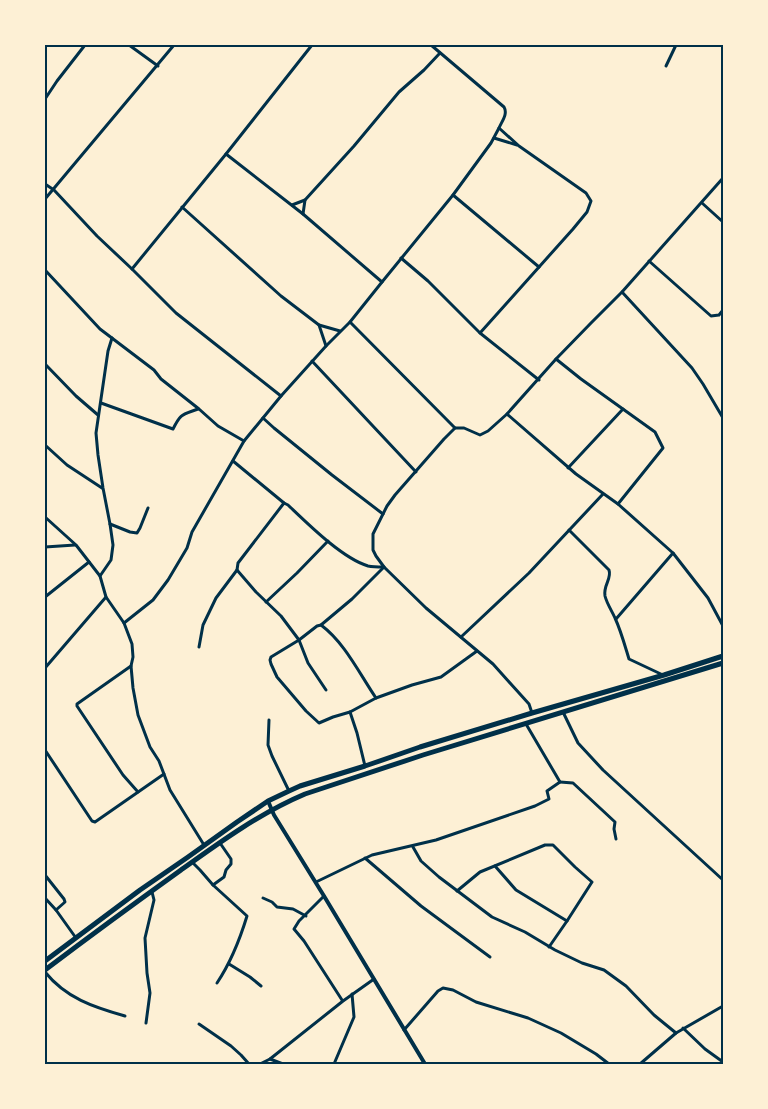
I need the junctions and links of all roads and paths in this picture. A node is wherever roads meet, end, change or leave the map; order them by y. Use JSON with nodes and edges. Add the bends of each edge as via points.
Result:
{"nodes":[{"id":1,"x":85,"y":45,"type":"edge"},
{"id":2,"x":129,"y":45,"type":"edge"},
{"id":3,"x":174,"y":45,"type":"edge"},
{"id":4,"x":312,"y":45,"type":"edge"},
{"id":5,"x":431,"y":45,"type":"edge"},
{"id":6,"x":676,"y":45,"type":"edge"},
{"id":7,"x":440,"y":53,"type":"junction"},
{"id":8,"x":158,"y":66,"type":"junction"},
{"id":9,"x":666,"y":66,"type":"dead end"},
{"id":10,"x":45,"y":99,"type":"edge"},
{"id":11,"x":499,"y":128,"type":"junction"},
{"id":12,"x":494,"y":138,"type":"junction"},
{"id":13,"x":519,"y":146,"type":"junction"},
{"id":14,"x":226,"y":154,"type":"junction"},
{"id":15,"x":723,"y":178,"type":"edge"},
{"id":16,"x":45,"y":184,"type":"edge"},
{"id":17,"x":54,"y":190,"type":"junction"},
{"id":18,"x":453,"y":195,"type":"junction"},
{"id":19,"x":45,"y":199,"type":"edge"},
{"id":20,"x":305,"y":200,"type":"junction"},
{"id":21,"x":702,"y":203,"type":"junction"},
{"id":22,"x":291,"y":205,"type":"junction"},
{"id":23,"x":182,"y":207,"type":"junction"},
{"id":24,"x":303,"y":214,"type":"junction"},
{"id":25,"x":723,"y":222,"type":"edge"},
{"id":26,"x":401,"y":258,"type":"junction"},
{"id":27,"x":649,"y":261,"type":"junction"},
{"id":28,"x":539,"y":267,"type":"junction"},
{"id":29,"x":132,"y":269,"type":"junction"},
{"id":30,"x":45,"y":270,"type":"edge"},
{"id":31,"x":382,"y":282,"type":"junction"},
{"id":32,"x":622,"y":292,"type":"junction"},
{"id":33,"x":723,"y":310,"type":"edge"},
{"id":34,"x":350,"y":322,"type":"junction"},
{"id":35,"x":319,"y":325,"type":"junction"},
{"id":36,"x":340,"y":331,"type":"junction"},
{"id":37,"x":480,"y":333,"type":"junction"},
{"id":38,"x":112,"y":338,"type":"junction"},
{"id":39,"x":326,"y":346,"type":"junction"},
{"id":40,"x":556,"y":359,"type":"junction"},
{"id":41,"x":312,"y":361,"type":"junction"},
{"id":42,"x":45,"y":364,"type":"edge"},
{"id":43,"x":539,"y":380,"type":"junction"},
{"id":44,"x":281,"y":396,"type":"junction"},
{"id":45,"x":100,"y":403,"type":"junction"},
{"id":46,"x":199,"y":409,"type":"junction"},
{"id":47,"x":623,"y":409,"type":"junction"},
{"id":48,"x":507,"y":414,"type":"junction"},
{"id":49,"x":98,"y":415,"type":"junction"},
{"id":50,"x":263,"y":418,"type":"junction"},
{"id":51,"x":723,"y":418,"type":"edge"},
{"id":52,"x":455,"y":428,"type":"junction"},
{"id":53,"x":244,"y":442,"type":"junction"},
{"id":54,"x":45,"y":445,"type":"edge"},
{"id":55,"x":233,"y":461,"type":"junction"},
{"id":56,"x":568,"y":468,"type":"junction"},
{"id":57,"x":416,"y":472,"type":"junction"},
{"id":58,"x":103,"y":488,"type":"junction"},
{"id":59,"x":603,"y":494,"type":"junction"},
{"id":60,"x":284,"y":503,"type":"junction"},
{"id":61,"x":618,"y":504,"type":"junction"},
{"id":62,"x":148,"y":508,"type":"dead end"},
{"id":63,"x":383,"y":514,"type":"junction"},
{"id":64,"x":45,"y":517,"type":"edge"},
{"id":65,"x":110,"y":524,"type":"junction"},
{"id":66,"x":569,"y":530,"type":"junction"},
{"id":67,"x":328,"y":541,"type":"junction"},
{"id":68,"x":76,"y":545,"type":"junction"},
{"id":69,"x":45,"y":547,"type":"edge"},
{"id":70,"x":673,"y":553,"type":"junction"},
{"id":71,"x":89,"y":562,"type":"junction"},
{"id":72,"x":384,"y":567,"type":"junction"},
{"id":73,"x":237,"y":570,"type":"junction"},
{"id":74,"x":100,"y":576,"type":"junction"},
{"id":75,"x":45,"y":597,"type":"edge"},
{"id":76,"x":106,"y":597,"type":"junction"},
{"id":77,"x":266,"y":602,"type":"junction"},
{"id":78,"x":616,"y":619,"type":"junction"},
{"id":79,"x":124,"y":623,"type":"junction"},
{"id":80,"x":723,"y":624,"type":"edge"},
{"id":81,"x":321,"y":625,"type":"junction"},
{"id":82,"x":461,"y":637,"type":"junction"},
{"id":83,"x":299,"y":640,"type":"junction"},
{"id":84,"x":200,"y":647,"type":"dead end"},
{"id":85,"x":477,"y":651,"type":"junction"},
{"id":86,"x":723,"y":656,"type":"edge"},
{"id":87,"x":715,"y":663,"type":"junction"},
{"id":88,"x":723,"y":663,"type":"edge"},
{"id":89,"x":130,"y":666,"type":"junction"},
{"id":90,"x":45,"y":668,"type":"edge"},
{"id":91,"x":664,"y":675,"type":"junction"},
{"id":92,"x":326,"y":690,"type":"dead end"},
{"id":93,"x":376,"y":698,"type":"junction"},
{"id":94,"x":350,"y":712,"type":"junction"},
{"id":95,"x":563,"y":712,"type":"junction"},
{"id":96,"x":532,"y":713,"type":"junction"},
{"id":97,"x":269,"y":720,"type":"dead end"},
{"id":98,"x":526,"y":724,"type":"junction"},
{"id":99,"x":486,"y":727,"type":"junction"},
{"id":100,"x":488,"y":735,"type":"junction"},
{"id":101,"x":420,"y":747,"type":"junction"},
{"id":102,"x":45,"y":750,"type":"edge"},
{"id":103,"x":423,"y":755,"type":"junction"},
{"id":104,"x":365,"y":766,"type":"junction"},
{"id":105,"x":164,"y":774,"type":"junction"},
{"id":106,"x":560,"y":782,"type":"junction"},
{"id":107,"x":289,"y":791,"type":"junction"},
{"id":108,"x":138,"y":792,"type":"junction"},
{"id":109,"x":268,"y":801,"type":"junction"},
{"id":110,"x":271,"y":809,"type":"junction"},
{"id":111,"x":616,"y":839,"type":"dead end"},
{"id":112,"x":219,"y":843,"type":"junction"},
{"id":113,"x":206,"y":844,"type":"junction"},
{"id":114,"x":413,"y":846,"type":"junction"},
{"id":115,"x":365,"y":858,"type":"junction"},
{"id":116,"x":192,"y":862,"type":"junction"},
{"id":117,"x":495,"y":866,"type":"junction"},
{"id":118,"x":45,"y":875,"type":"edge"},
{"id":119,"x":723,"y":880,"type":"edge"},
{"id":120,"x":316,"y":882,"type":"junction"},
{"id":121,"x":213,"y":886,"type":"junction"},
{"id":122,"x":151,"y":891,"type":"junction"},
{"id":123,"x":457,"y":891,"type":"junction"},
{"id":124,"x":324,"y":896,"type":"junction"},
{"id":125,"x":45,"y":898,"type":"edge"},
{"id":126,"x":262,"y":898,"type":"dead end"},
{"id":127,"x":56,"y":910,"type":"junction"},
{"id":128,"x":306,"y":916,"type":"junction"},
{"id":129,"x":567,"y":921,"type":"junction"},
{"id":130,"x":76,"y":938,"type":"junction"},
{"id":131,"x":550,"y":946,"type":"junction"},
{"id":132,"x":490,"y":957,"type":"dead end"},
{"id":133,"x":45,"y":962,"type":"edge"},
{"id":134,"x":229,"y":964,"type":"junction"},
{"id":135,"x":45,"y":971,"type":"edge"},
{"id":136,"x":374,"y":979,"type":"junction"},
{"id":137,"x":217,"y":983,"type":"dead end"},
{"id":138,"x":261,"y":986,"type":"dead end"},
{"id":139,"x":352,"y":994,"type":"junction"},
{"id":140,"x":342,"y":1001,"type":"junction"},
{"id":141,"x":723,"y":1006,"type":"edge"},
{"id":142,"x":125,"y":1016,"type":"dead end"},
{"id":143,"x":146,"y":1023,"type":"dead end"},
{"id":144,"x":199,"y":1024,"type":"dead end"},
{"id":145,"x":683,"y":1028,"type":"junction"},
{"id":146,"x":404,"y":1030,"type":"junction"},
{"id":147,"x":676,"y":1033,"type":"junction"},
{"id":148,"x":270,"y":1059,"type":"junction"},
{"id":149,"x":723,"y":1062,"type":"edge"},
{"id":150,"x":249,"y":1064,"type":"edge"},
{"id":151,"x":260,"y":1064,"type":"edge"},
{"id":152,"x":283,"y":1064,"type":"edge"},
{"id":153,"x":334,"y":1064,"type":"edge"},
{"id":154,"x":425,"y":1064,"type":"edge"},
{"id":155,"x":609,"y":1064,"type":"edge"},
{"id":156,"x":640,"y":1064,"type":"edge"}],
"edges":[{"from":1,"to":10,"type":"street"},
{"from":2,"to":8,"type":"street"},
{"from":3,"to":8,"type":"street"},
{"from":4,"to":14,"type":"street"},
{"from":5,"to":7,"type":"street"},
{"from":6,"to":9,"type":"street"},
{"from":7,"to":11,"type":"street","via":[[504,107],[505,115]]},
{"from":7,"to":20,"type":"street","via":[[400,92]]},
{"from":8,"to":17,"type":"street"},
{"from":11,"to":12,"type":"street"},
{"from":11,"to":13,"type":"street"},
{"from":12,"to":13,"type":"street"},
{"from":12,"to":18,"type":"street"},
{"from":13,"to":28,"type":"street","via":[[586,193],[591,201],[587,212]]},
{"from":14,"to":22,"type":"street"},
{"from":14,"to":23,"type":"street"},
{"from":15,"to":21,"type":"street"},
{"from":16,"to":17,"type":"street"},
{"from":17,"to":19,"type":"street"},
{"from":17,"to":29,"type":"street"},
{"from":18,"to":26,"type":"street"},
{"from":18,"to":28,"type":"street"},
{"from":20,"to":22,"type":"street"},
{"from":20,"to":24,"type":"street"},
{"from":21,"to":25,"type":"street"},
{"from":21,"to":27,"type":"street"},
{"from":22,"to":24,"type":"street"},
{"from":23,"to":29,"type":"street"},
{"from":23,"to":35,"type":"street","via":[[281,296]]},
{"from":24,"to":31,"type":"street"},
{"from":26,"to":31,"type":"street"},
{"from":26,"to":37,"type":"street"},
{"from":27,"to":32,"type":"street"},
{"from":27,"to":33,"type":"street","via":[[711,316]]},
{"from":28,"to":37,"type":"street"},
{"from":29,"to":44,"type":"street","via":[[176,313]]},
{"from":30,"to":38,"type":"street"},
{"from":31,"to":34,"type":"street"},
{"from":32,"to":40,"type":"street"},
{"from":32,"to":51,"type":"street","via":[[692,368]]},
{"from":34,"to":36,"type":"street"},
{"from":34,"to":52,"type":"street"},
{"from":35,"to":36,"type":"street"},
{"from":35,"to":39,"type":"street"},
{"from":36,"to":39,"type":"street"},
{"from":37,"to":43,"type":"street"},
{"from":38,"to":45,"type":"street"},
{"from":38,"to":46,"type":"street"},
{"from":39,"to":41,"type":"street"},
{"from":40,"to":43,"type":"street"},
{"from":40,"to":47,"type":"street"},
{"from":41,"to":44,"type":"street"},
{"from":41,"to":57,"type":"street"},
{"from":42,"to":49,"type":"street"},
{"from":43,"to":48,"type":"street"},
{"from":44,"to":50,"type":"street"},
{"from":45,"to":46,"type":"street","via":[[173,429],[179,417]]},
{"from":45,"to":49,"type":"street"},
{"from":46,"to":53,"type":"street"},
{"from":47,"to":56,"type":"street"},
{"from":47,"to":61,"type":"street","via":[[655,432],[663,448]]},
{"from":48,"to":52,"type":"street","via":[[480,434]]},
{"from":48,"to":56,"type":"street"},
{"from":49,"to":58,"type":"street","via":[[97,448]]},
{"from":50,"to":53,"type":"street"},
{"from":50,"to":63,"type":"street"},
{"from":52,"to":57,"type":"street"},
{"from":53,"to":55,"type":"street"},
{"from":54,"to":58,"type":"street","via":[[67,465]]},
{"from":55,"to":60,"type":"street"},
{"from":55,"to":79,"type":"street","via":[[168,580],[153,600]]},
{"from":56,"to":59,"type":"street"},
{"from":57,"to":63,"type":"street"},
{"from":58,"to":65,"type":"street"},
{"from":59,"to":61,"type":"street"},
{"from":59,"to":66,"type":"street"},
{"from":60,"to":67,"type":"street"},
{"from":60,"to":73,"type":"street","via":[[238,563]]},
{"from":61,"to":70,"type":"street"},
{"from":62,"to":65,"type":"street","via":[[137,533]]},
{"from":63,"to":72,"type":"street","via":[[373,534],[373,550]]},
{"from":64,"to":68,"type":"street"},
{"from":65,"to":74,"type":"street","via":[[111,560]]},
{"from":66,"to":78,"type":"street","via":[[609,570],[605,595]]},
{"from":66,"to":82,"type":"street"},
{"from":67,"to":72,"type":"street","via":[[368,566]]},
{"from":67,"to":77,"type":"street"},
{"from":68,"to":69,"type":"street"},
{"from":68,"to":71,"type":"street"},
{"from":70,"to":78,"type":"street"},
{"from":70,"to":80,"type":"street","via":[[708,598]]},
{"from":71,"to":74,"type":"street"},
{"from":71,"to":75,"type":"street"},
{"from":72,"to":81,"type":"street"},
{"from":72,"to":82,"type":"street"},
{"from":73,"to":77,"type":"street"},
{"from":73,"to":84,"type":"street","via":[[216,598],[203,625]]},
{"from":74,"to":76,"type":"street"},
{"from":76,"to":79,"type":"street"},
{"from":76,"to":90,"type":"street"},
{"from":77,"to":83,"type":"street"},
{"from":78,"to":91,"type":"street","via":[[630,659]]},
{"from":79,"to":89,"type":"street","via":[[134,657]]},
{"from":81,"to":83,"type":"street"},
{"from":81,"to":93,"type":"street","via":[[331,633]]},
{"from":82,"to":85,"type":"street"},
{"from":83,"to":92,"type":"street","via":[[308,662]]},
{"from":83,"to":94,"type":"street","via":[[270,660],[277,676],[319,723]]},
{"from":85,"to":93,"type":"street","via":[[441,677]]},
{"from":85,"to":96,"type":"street","via":[[529,704]]},
{"from":86,"to":87,"type":"highway"},
{"from":87,"to":88,"type":"highway"},
{"from":87,"to":91,"type":"highway"},
{"from":87,"to":95,"type":"highway"},
{"from":89,"to":105,"type":"street","via":[[138,715]]},
{"from":89,"to":108,"type":"street","via":[[77,706]]},
{"from":91,"to":96,"type":"highway"},
{"from":93,"to":94,"type":"street"},
{"from":94,"to":104,"type":"street"},
{"from":95,"to":98,"type":"highway"},
{"from":95,"to":119,"type":"street","via":[[578,743],[602,770]]},
{"from":96,"to":99,"type":"highway"},
{"from":97,"to":107,"type":"street","via":[[268,745]]},
{"from":98,"to":100,"type":"highway"},
{"from":98,"to":106,"type":"street"},
{"from":99,"to":100,"type":"highway"},
{"from":99,"to":101,"type":"highway"},
{"from":100,"to":103,"type":"highway"},
{"from":101,"to":103,"type":"highway"},
{"from":101,"to":104,"type":"highway"},
{"from":102,"to":108,"type":"street","via":[[92,821]]},
{"from":103,"to":110,"type":"highway","via":[[304,794]]},
{"from":104,"to":107,"type":"highway"},
{"from":105,"to":108,"type":"street"},
{"from":105,"to":113,"type":"street","via":[[170,790]]},
{"from":106,"to":111,"type":"street","via":[[573,784],[615,822]]},
{"from":106,"to":114,"type":"street","via":[[547,791],[549,799],[535,806]]},
{"from":107,"to":109,"type":"highway"},
{"from":109,"to":110,"type":"street"},
{"from":109,"to":113,"type":"highway"},
{"from":110,"to":112,"type":"highway"},
{"from":110,"to":120,"type":"street"},
{"from":112,"to":116,"type":"highway"},
{"from":112,"to":121,"type":"street","via":[[231,864],[224,877]]},
{"from":113,"to":130,"type":"highway"},
{"from":114,"to":115,"type":"street"},
{"from":114,"to":123,"type":"street","via":[[421,861]]},
{"from":115,"to":120,"type":"street"},
{"from":115,"to":132,"type":"street","via":[[421,906]]},
{"from":116,"to":121,"type":"street"},
{"from":116,"to":122,"type":"highway"},
{"from":117,"to":123,"type":"street","via":[[480,872]]},
{"from":117,"to":129,"type":"street","via":[[516,890]]},
{"from":117,"to":129,"type":"street","via":[[545,845],[553,845],[592,882]]},
{"from":118,"to":127,"type":"street","via":[[65,902]]},
{"from":120,"to":124,"type":"street"},
{"from":121,"to":134,"type":"street","via":[[248,916]]},
{"from":122,"to":135,"type":"highway"},
{"from":122,"to":143,"type":"street","via":[[154,900],[144,938],[150,993]]},
{"from":123,"to":131,"type":"street","via":[[492,918]]},
{"from":124,"to":128,"type":"street"},
{"from":124,"to":136,"type":"street"},
{"from":125,"to":127,"type":"street"},
{"from":126,"to":128,"type":"street","via":[[277,908],[293,909]]},
{"from":127,"to":130,"type":"street"},
{"from":128,"to":140,"type":"street","via":[[294,929]]},
{"from":129,"to":131,"type":"street"},
{"from":130,"to":133,"type":"highway"},
{"from":131,"to":147,"type":"street","via":[[582,963],[604,970]]},
{"from":134,"to":137,"type":"street"},
{"from":134,"to":138,"type":"street"},
{"from":135,"to":142,"type":"street","via":[[71,996]]},
{"from":136,"to":139,"type":"street"},
{"from":136,"to":146,"type":"street"},
{"from":139,"to":140,"type":"street"},
{"from":139,"to":153,"type":"street","via":[[354,1017]]},
{"from":140,"to":148,"type":"street"},
{"from":141,"to":145,"type":"street"},
{"from":144,"to":150,"type":"street","via":[[231,1046]]},
{"from":145,"to":147,"type":"street"},
{"from":145,"to":149,"type":"street"},
{"from":146,"to":154,"type":"street"},
{"from":146,"to":155,"type":"street","via":[[443,988],[561,1033]]},
{"from":147,"to":156,"type":"street"},
{"from":148,"to":151,"type":"street"},
{"from":148,"to":152,"type":"street"}]}
